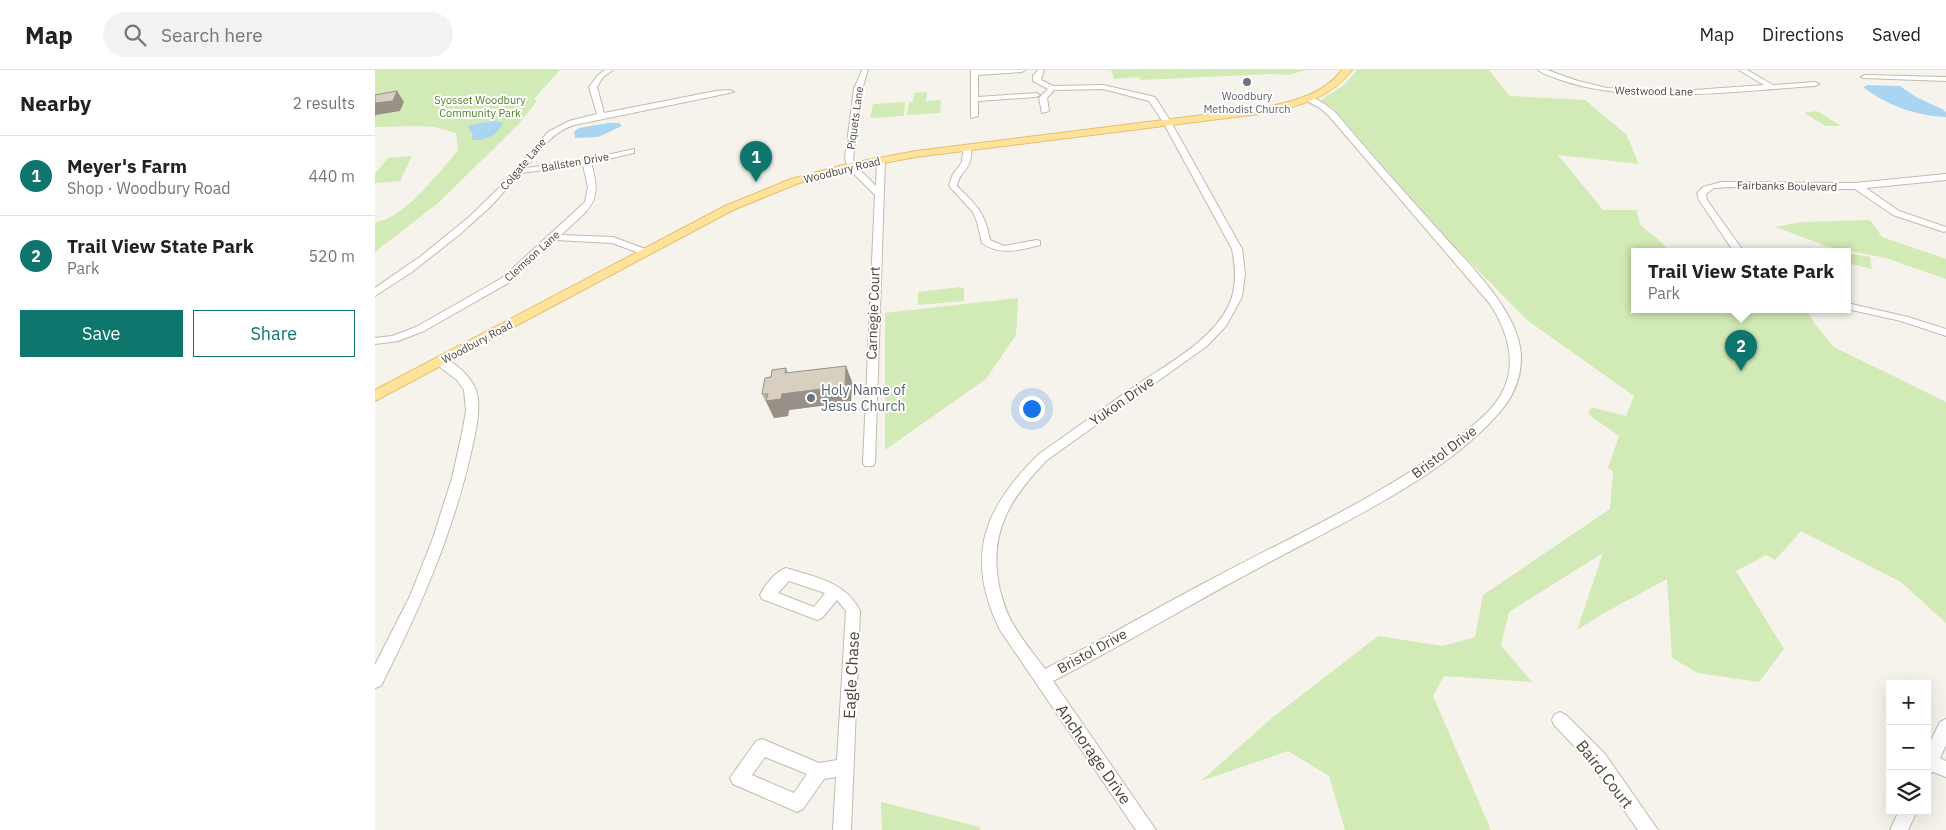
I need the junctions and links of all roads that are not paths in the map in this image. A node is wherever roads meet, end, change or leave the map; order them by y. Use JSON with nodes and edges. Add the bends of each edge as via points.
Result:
{"nodes":[{"id":1,"x":611,"y":70,"type":"edge"},
{"id":2,"x":865,"y":70,"type":"edge"},
{"id":3,"x":1022,"y":70,"type":"edge"},
{"id":4,"x":1041,"y":70,"type":"edge"},
{"id":5,"x":1347,"y":70,"type":"edge"},
{"id":6,"x":1541,"y":70,"type":"edge"},
{"id":7,"x":1742,"y":70,"type":"edge"},
{"id":8,"x":973,"y":71,"type":"edge"},
{"id":9,"x":1865,"y":77,"type":"dead end"},
{"id":10,"x":1946,"y":79,"type":"edge"},
{"id":11,"x":1815,"y":84,"type":"dead end"},
{"id":12,"x":1770,"y":86,"type":"junction"},
{"id":13,"x":1052,"y":88,"type":"junction"},
{"id":14,"x":1146,"y":88,"type":"dead end"},
{"id":15,"x":730,"y":92,"type":"dead end"},
{"id":16,"x":1036,"y":95,"type":"dead end"},
{"id":17,"x":1308,"y":98,"type":"junction"},
{"id":18,"x":974,"y":99,"type":"junction"},
{"id":19,"x":1152,"y":99,"type":"junction"},
{"id":20,"x":1045,"y":111,"type":"dead end"},
{"id":21,"x":601,"y":116,"type":"junction"},
{"id":22,"x":974,"y":116,"type":"dead end"},
{"id":23,"x":1167,"y":122,"type":"junction"},
{"id":24,"x":967,"y":147,"type":"junction"},
{"id":25,"x":631,"y":151,"type":"dead end"},
{"id":26,"x":881,"y":160,"type":"junction"},
{"id":27,"x":586,"y":161,"type":"junction"},
{"id":28,"x":851,"y":166,"type":"junction"},
{"id":29,"x":519,"y":171,"type":"junction"},
{"id":30,"x":1946,"y":176,"type":"edge"},
{"id":31,"x":1857,"y":186,"type":"junction"},
{"id":32,"x":879,"y":194,"type":"junction"},
{"id":33,"x":1944,"y":229,"type":"dead end"},
{"id":34,"x":553,"y":237,"type":"junction"},
{"id":35,"x":1037,"y":243,"type":"dead end"},
{"id":36,"x":1736,"y":248,"type":"edge"},
{"id":37,"x":645,"y":252,"type":"junction"},
{"id":38,"x":375,"y":293,"type":"edge"},
{"id":39,"x":1851,"y":307,"type":"edge"},
{"id":40,"x":1946,"y":333,"type":"edge"},
{"id":41,"x":375,"y":341,"type":"edge"},
{"id":42,"x":440,"y":362,"type":"junction"},
{"id":43,"x":375,"y":396,"type":"edge"},
{"id":44,"x":869,"y":462,"type":"dead end"},
{"id":45,"x":835,"y":592,"type":"dead end"},
{"id":46,"x":1041,"y":679,"type":"junction"},
{"id":47,"x":375,"y":681,"type":"edge"},
{"id":48,"x":1560,"y":720,"type":"dead end"},
{"id":49,"x":1946,"y":726,"type":"edge"},
{"id":50,"x":1931,"y":758,"type":"edge"},
{"id":51,"x":1931,"y":765,"type":"edge"},
{"id":52,"x":846,"y":767,"type":"junction"},
{"id":53,"x":1946,"y":769,"type":"edge"},
{"id":54,"x":819,"y":771,"type":"dead end"},
{"id":55,"x":1905,"y":815,"type":"edge"},
{"id":56,"x":842,"y":830,"type":"edge"},
{"id":57,"x":1147,"y":830,"type":"edge"},
{"id":58,"x":1649,"y":830,"type":"edge"},
{"id":59,"x":1899,"y":830,"type":"edge"}],
"edges":[{"from":1,"to":21,"type":"street","via":[[600,76],[594,85]]},
{"from":2,"to":28,"type":"street","name":"Piquets Lane","via":[[858,89],[849,158]]},
{"from":3,"to":8,"type":"street"},
{"from":4,"to":13,"type":"street","via":[[1037,81]]},
{"from":5,"to":17,"type":"main road","name":"Woodbury Road","via":[[1330,87]]},
{"from":6,"to":12,"type":"street","name":"Westwood Lane","via":[[1585,86],[1607,90],[1694,92]]},
{"from":7,"to":12,"type":"street"},
{"from":8,"to":18,"type":"street"},
{"from":9,"to":10,"type":"street"},
{"from":11,"to":12,"type":"street","name":"Westwood Lane"},
{"from":13,"to":19,"type":"street","via":[[1103,87]]},
{"from":13,"to":20,"type":"street","via":[[1043,98]]},
{"from":14,"to":19,"type":"street","name":"Yukon Drive"},
{"from":15,"to":21,"type":"street","name":"Colgate Lane"},
{"from":16,"to":18,"type":"street"},
{"from":17,"to":23,"type":"main road","name":"Woodbury Road","via":[[1267,110]]},
{"from":17,"to":46,"type":"street","name":"Bristol Drive","via":[[1332,114],[1503,313],[1515,345],[1516,368],[1511,387],[1501,404],[1455,447],[1396,487]]},
{"from":18,"to":22,"type":"street"},
{"from":19,"to":23,"type":"street","name":"Yukon Drive"},
{"from":21,"to":29,"type":"street","name":"Colgate Lane","via":[[572,123],[545,137]]},
{"from":23,"to":24,"type":"main road","name":"Woodbury Road"},
{"from":23,"to":46,"type":"street","name":"Yukon Drive","via":[[1237,249],[1241,282],[1230,313],[1211,336],[1043,457],[1027,472],[1000,510],[991,533],[987,557],[990,587],[1005,625]]},
{"from":24,"to":26,"type":"main road","name":"Woodbury Road"},
{"from":24,"to":35,"type":"street","via":[[967,165],[954,179],[953,186],[977,211],[985,242],[1002,249]]},
{"from":25,"to":27,"type":"street","name":"Ballsten Drive"},
{"from":26,"to":28,"type":"main road","name":"Woodbury Road"},
{"from":26,"to":32,"type":"street","name":"Carnegie Court"},
{"from":27,"to":29,"type":"street","name":"Ballsten Drive"},
{"from":27,"to":34,"type":"street","name":"Clemson Lane","via":[[594,186],[593,194],[589,202]]},
{"from":28,"to":32,"type":"street"},
{"from":28,"to":37,"type":"main road","name":"Woodbury Road","via":[[795,181],[748,199]]},
{"from":29,"to":38,"type":"street","name":"Colgate Lane","via":[[469,222]]},
{"from":30,"to":31,"type":"street","name":"Fairbanks Boulevard"},
{"from":31,"to":33,"type":"street","via":[[1896,213]]},
{"from":31,"to":36,"type":"street","name":"Fairbanks Boulevard","via":[[1711,185],[1704,188],[1701,193],[1703,200]]},
{"from":32,"to":44,"type":"street","name":"Carnegie Court"},
{"from":34,"to":37,"type":"street","via":[[613,240]]},
{"from":34,"to":41,"type":"street","name":"Clemson Lane","via":[[520,269],[493,288],[421,329],[394,339]]},
{"from":37,"to":42,"type":"main road","name":"Woodbury Road"},
{"from":39,"to":40,"type":"street","via":[[1904,318]]},
{"from":42,"to":43,"type":"main road","name":"Woodbury Road"},
{"from":42,"to":47,"type":"street","via":[[464,380],[469,389],[467,441],[439,542],[417,597]]},
{"from":45,"to":52,"type":"street","name":"Eagle Chase","via":[[849,602],[853,611]]},
{"from":46,"to":57,"type":"street","name":"Anchorage Drive"},
{"from":48,"to":58,"type":"street","name":"Baird Court","via":[[1599,760]]},
{"from":49,"to":50,"type":"street"},
{"from":51,"to":53,"type":"street"},
{"from":52,"to":54,"type":"street"},
{"from":52,"to":56,"type":"street","name":"Eagle Chase"},
{"from":55,"to":59,"type":"street"}]}
